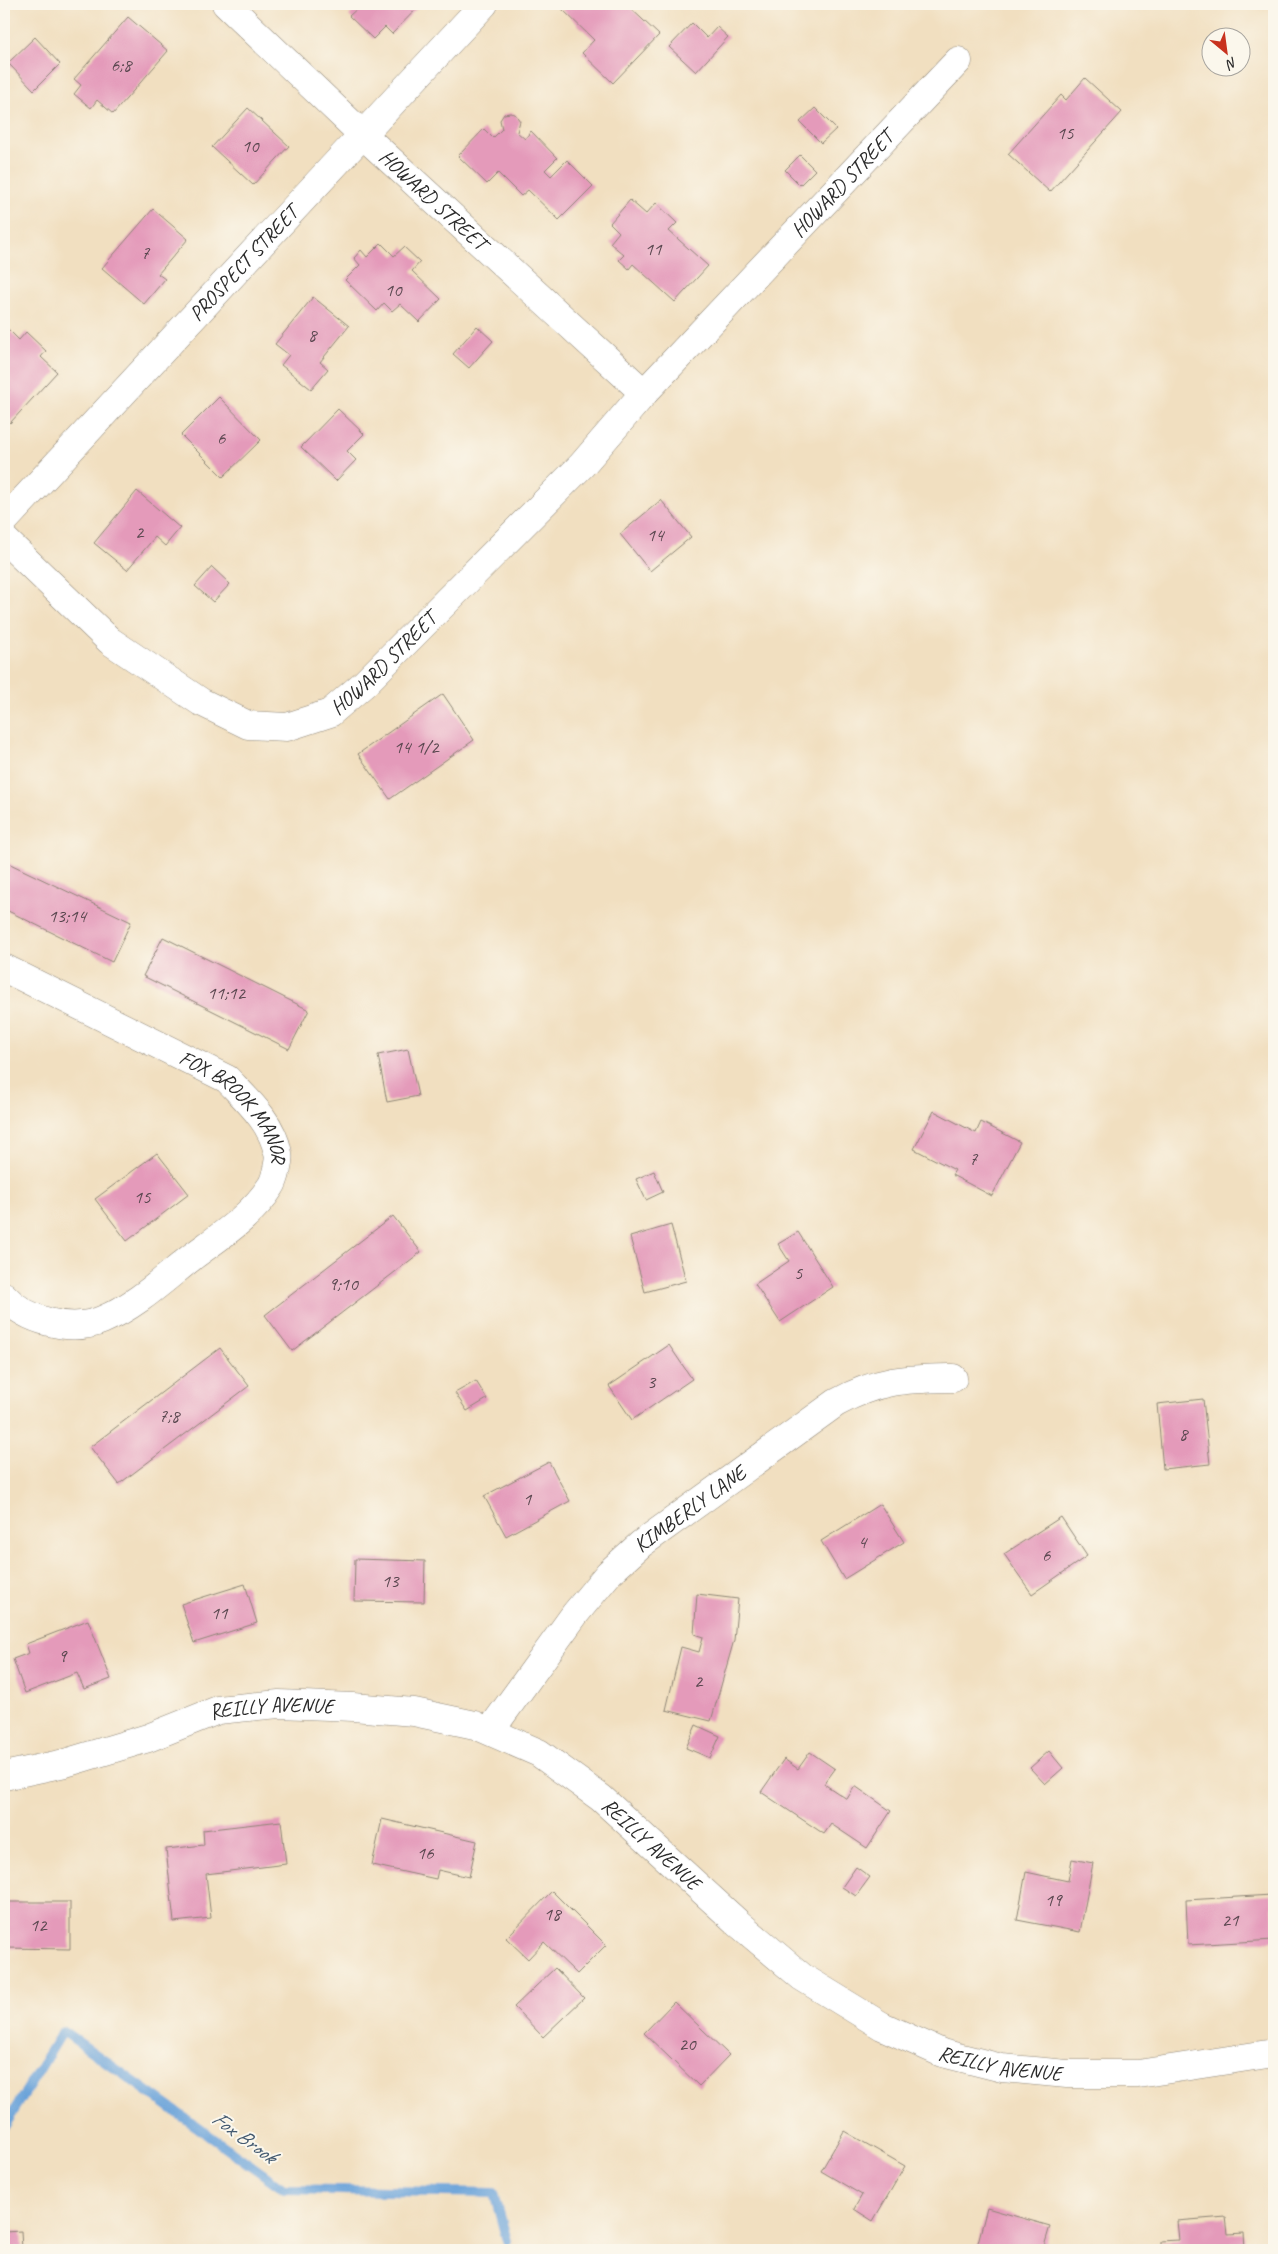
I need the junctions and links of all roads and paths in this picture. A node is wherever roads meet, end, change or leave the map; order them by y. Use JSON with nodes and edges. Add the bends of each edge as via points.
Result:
{"nodes":[{"id":1,"x":226,"y":4,"type":"edge"},
{"id":2,"x":484,"y":4,"type":"edge"},
{"id":3,"x":958,"y":61,"type":"dead end"},
{"id":4,"x":363,"y":135,"type":"junction"},
{"id":5,"x":644,"y":393,"type":"junction"},
{"id":6,"x":4,"y":521,"type":"edge"},
{"id":7,"x":4,"y":539,"type":"edge"},
{"id":8,"x":4,"y":968,"type":"edge"},
{"id":9,"x":4,"y":1296,"type":"edge"},
{"id":10,"x":953,"y":1378,"type":"dead end"},
{"id":11,"x":490,"y":1731,"type":"junction"},
{"id":12,"x":4,"y":1776,"type":"edge"},
{"id":13,"x":1274,"y":2053,"type":"edge"}],
"edges":[{"from":1,"to":4,"type":"street","name":"HOWARD STREET"},
{"from":2,"to":4,"type":"street","name":"PROSPECT STREET"},
{"from":3,"to":5,"type":"street","name":"HOWARD STREET"},
{"from":4,"to":5,"type":"street","name":"HOWARD STREET"},
{"from":4,"to":6,"type":"street","name":"PROSPECT STREET"},
{"from":5,"to":7,"type":"street","name":"HOWARD STREET","via":[[582,465],[365,683],[330,713],[287,727],[248,725],[201,702],[162,677],[110,641]]},
{"from":8,"to":9,"type":"street","name":"FOX BROOK MANOR","via":[[227,1080],[267,1124],[279,1155],[272,1184],[251,1211],[141,1298],[101,1320],[66,1326],[36,1319]]},
{"from":10,"to":11,"type":"street","name":"KIMBERLY LANE","via":[[884,1382],[858,1391],[836,1403],[640,1544],[609,1573],[576,1614]]},
{"from":11,"to":12,"type":"street","name":"REILLY AVENUE","via":[[414,1712],[279,1704],[218,1710],[148,1738],[65,1763]]},
{"from":11,"to":13,"type":"street","name":"REILLY AVENUE","via":[[539,1753],[601,1798],[802,1977],[882,2026],[942,2053],[1002,2068],[1067,2074],[1138,2074]]}]}
